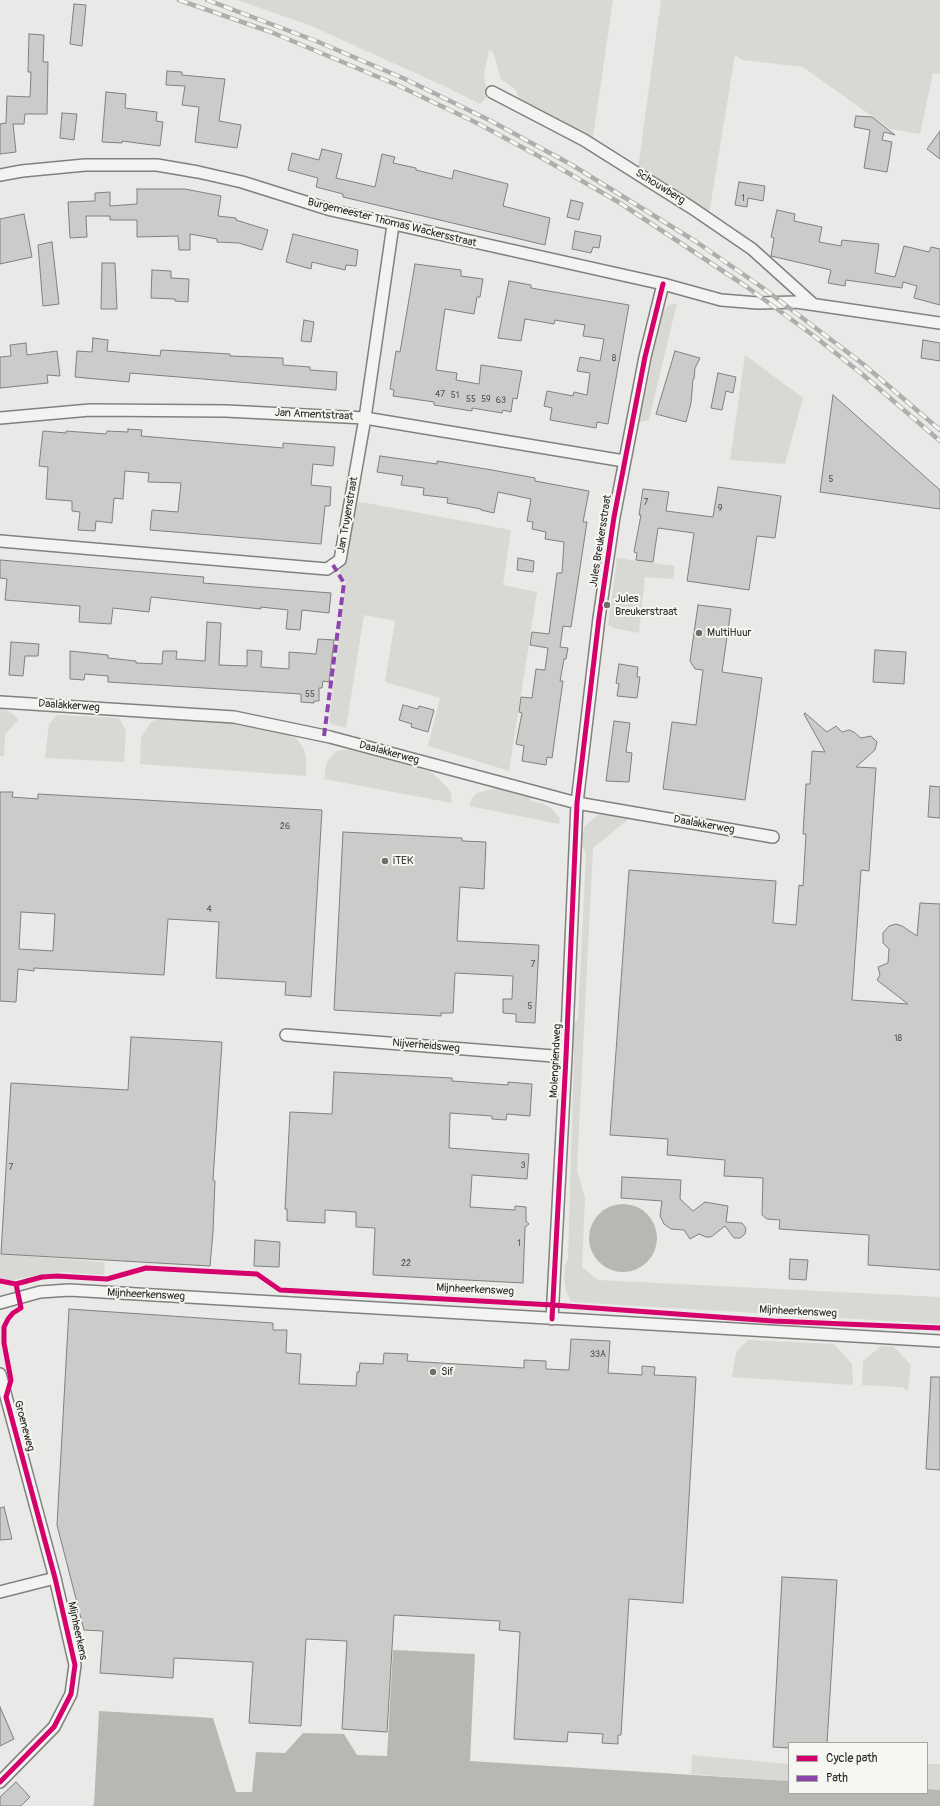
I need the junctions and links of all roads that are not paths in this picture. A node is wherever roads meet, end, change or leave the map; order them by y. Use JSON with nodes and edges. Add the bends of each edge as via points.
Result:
{"nodes":[{"id":1,"x":492,"y":92,"type":"dead end"},
{"id":2,"x":0,"y":175,"type":"edge"},
{"id":3,"x":393,"y":225,"type":"junction"},
{"id":4,"x":663,"y":284,"type":"junction"},
{"id":5,"x":813,"y":304,"type":"junction"},
{"id":6,"x":940,"y":323,"type":"edge"},
{"id":7,"x":0,"y":418,"type":"edge"},
{"id":8,"x":364,"y":418,"type":"junction"},
{"id":9,"x":624,"y":461,"type":"junction"},
{"id":10,"x":0,"y":541,"type":"edge"},
{"id":11,"x":0,"y":702,"type":"edge"},
{"id":12,"x":577,"y":803,"type":"junction"},
{"id":13,"x":773,"y":837,"type":"dead end"},
{"id":14,"x":286,"y":1035,"type":"dead end"},
{"id":15,"x":566,"y":1057,"type":"junction"},
{"id":16,"x":0,"y":1303,"type":"edge"},
{"id":17,"x":552,"y":1319,"type":"junction"},
{"id":18,"x":940,"y":1342,"type":"edge"},
{"id":19,"x":0,"y":1374,"type":"edge"},
{"id":20,"x":55,"y":1578,"type":"junction"},
{"id":21,"x":0,"y":1592,"type":"edge"},
{"id":22,"x":0,"y":1782,"type":"edge"}],
"edges":[{"from":1,"to":5,"type":"street","name":"Schouwberg","via":[[584,140],[692,208],[752,249]]},
{"from":2,"to":3,"type":"street","name":"Burgemeester Thomas Wackersstraat","via":[[85,165],[157,164],[242,182],[331,210]]},
{"from":3,"to":4,"type":"street","name":"Burgemeester Thomas Wackersstraat"},
{"from":3,"to":8,"type":"street","name":"Jan Truyenstraat"},
{"from":4,"to":5,"type":"street","name":"Burgemeester Thomas Wackersstraat","via":[[721,300]]},
{"from":4,"to":9,"type":"street","name":"Jules Breukersstraat"},
{"from":5,"to":6,"type":"street"},
{"from":7,"to":8,"type":"street","name":"Jan Amentstraat","via":[[98,410],[226,411]]},
{"from":8,"to":9,"type":"street","name":"Jan Amentstraat"},
{"from":8,"to":10,"type":"street","name":"Jan Truyenstraat","via":[[340,560],[328,568]]},
{"from":9,"to":12,"type":"street","name":"Jules Breukersstraat","via":[[598,618]]},
{"from":11,"to":12,"type":"street","name":"Daalakkerweg","via":[[234,716],[330,737]]},
{"from":12,"to":13,"type":"street","name":"Daalakkerweg"},
{"from":12,"to":15,"type":"street","name":"Molengriendweg"},
{"from":14,"to":15,"type":"street","name":"Nijverheidsweg"},
{"from":15,"to":17,"type":"street","name":"Molengriendweg"},
{"from":16,"to":17,"type":"street","name":"Mijnheerkensweg","via":[[40,1292],[69,1290]]},
{"from":17,"to":18,"type":"street","name":"Mijnheerkensweg"},
{"from":19,"to":20,"type":"street","name":"Groeneweg"},
{"from":20,"to":21,"type":"street"},
{"from":20,"to":22,"type":"street","name":"Mijnheerkens","via":[[75,1665],[71,1694],[54,1727]]}]}
